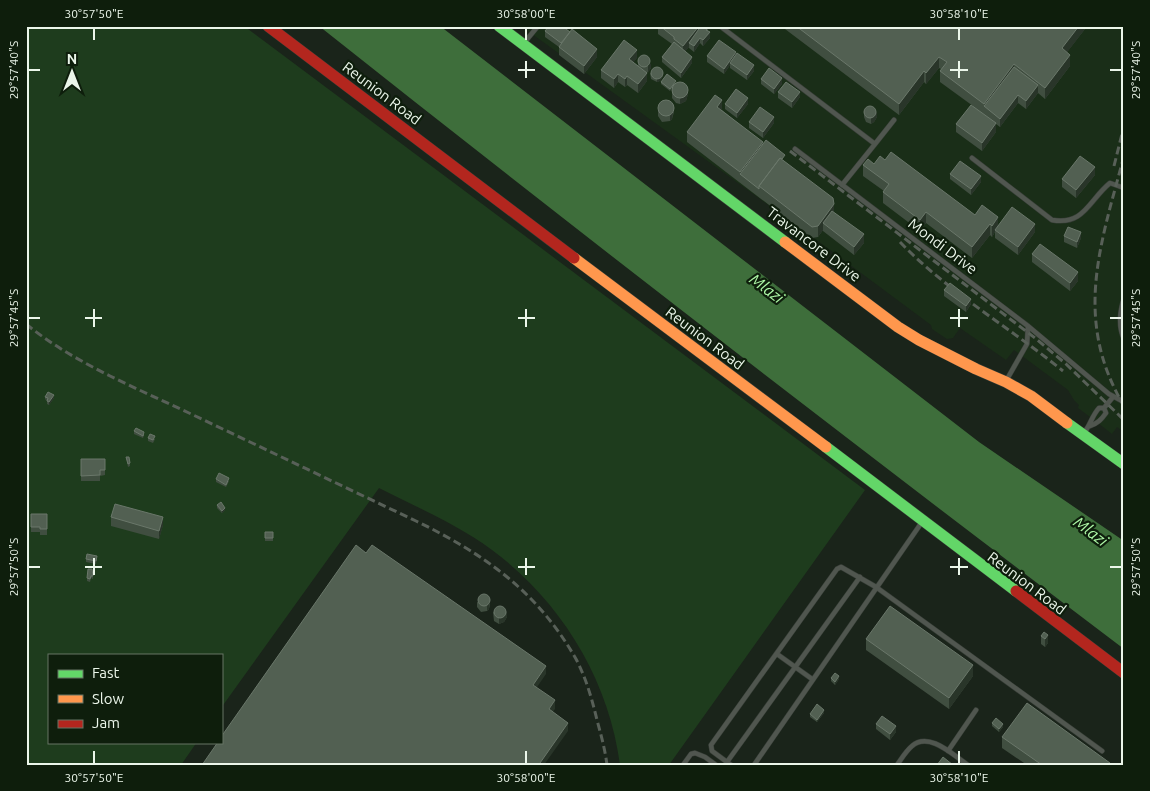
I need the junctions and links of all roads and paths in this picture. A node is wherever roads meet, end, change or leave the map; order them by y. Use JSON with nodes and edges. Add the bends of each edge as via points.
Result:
{"nodes":[{"id":1,"x":268,"y":26,"type":"edge"},
{"id":2,"x":499,"y":26,"type":"edge"},
{"id":3,"x":538,"y":26,"type":"edge"},
{"id":4,"x":720,"y":26,"type":"edge"},
{"id":5,"x":524,"y":44,"type":"junction"},
{"id":6,"x":894,"y":120,"type":"dead end"},
{"id":7,"x":875,"y":144,"type":"junction"},
{"id":8,"x":794,"y":149,"type":"dead end"},
{"id":9,"x":972,"y":158,"type":"dead end"},
{"id":10,"x":842,"y":185,"type":"junction"},
{"id":11,"x":1124,"y":188,"type":"edge"},
{"id":12,"x":1124,"y":298,"type":"edge"},
{"id":13,"x":1028,"y":326,"type":"junction"},
{"id":14,"x":1124,"y":339,"type":"edge"},
{"id":15,"x":1006,"y":382,"type":"junction"},
{"id":16,"x":1113,"y":397,"type":"junction"},
{"id":17,"x":1124,"y":402,"type":"edge"},
{"id":18,"x":1104,"y":408,"type":"junction"},
{"id":19,"x":1087,"y":430,"type":"junction"},
{"id":20,"x":1124,"y":464,"type":"edge"},
{"id":21,"x":922,"y":522,"type":"junction"},
{"id":22,"x":860,"y":577,"type":"junction"},
{"id":23,"x":876,"y":587,"type":"junction"},
{"id":24,"x":777,"y":654,"type":"junction"},
{"id":25,"x":796,"y":667,"type":"junction"},
{"id":26,"x":1124,"y":673,"type":"edge"},
{"id":27,"x":812,"y":679,"type":"junction"},
{"id":28,"x":976,"y":710,"type":"dead end"},
{"id":29,"x":948,"y":751,"type":"junction"},
{"id":30,"x":1102,"y":751,"type":"dead end"},
{"id":31,"x":729,"y":763,"type":"edge"},
{"id":32,"x":683,"y":765,"type":"edge"},
{"id":33,"x":716,"y":765,"type":"edge"},
{"id":34,"x":754,"y":765,"type":"edge"},
{"id":35,"x":897,"y":765,"type":"edge"},
{"id":36,"x":968,"y":765,"type":"edge"}],
"edges":[{"from":1,"to":21,"type":"street","name":"Reunion Road"},
{"from":2,"to":5,"type":"street","name":"Travancore Drive"},
{"from":3,"to":5,"type":"lane"},
{"from":4,"to":7,"type":"lane"},
{"from":5,"to":15,"type":"street","name":"Travancore Drive","via":[[898,326],[919,340]]},
{"from":6,"to":7,"type":"lane"},
{"from":7,"to":10,"type":"lane"},
{"from":8,"to":10,"type":"lane","name":"Mondi Drive"},
{"from":9,"to":11,"type":"lane","via":[[1052,220],[1075,219],[1110,183]]},
{"from":10,"to":13,"type":"lane","name":"Mondi Drive"},
{"from":12,"to":14,"type":"lane","via":[[1120,325]]},
{"from":13,"to":15,"type":"lane","via":[[1027,344]]},
{"from":13,"to":16,"type":"lane","name":"Mondi Drive"},
{"from":15,"to":19,"type":"street","name":"Travancore Drive"},
{"from":16,"to":17,"type":"lane","name":"Mondi Drive"},
{"from":16,"to":18,"type":"lane"},
{"from":18,"to":19,"type":"lane","via":[[1095,412]]},
{"from":18,"to":19,"type":"lane","via":[[1106,413],[1098,424]]},
{"from":19,"to":20,"type":"street","name":"Travancore Drive"},
{"from":21,"to":23,"type":"lane"},
{"from":21,"to":26,"type":"street","name":"Reunion Road"},
{"from":22,"to":23,"type":"lane"},
{"from":22,"to":24,"type":"lane","via":[[843,566],[837,569]]},
{"from":22,"to":25,"type":"lane"},
{"from":23,"to":27,"type":"lane"},
{"from":23,"to":30,"type":"lane"},
{"from":24,"to":25,"type":"lane"},
{"from":24,"to":31,"type":"lane","via":[[711,745],[712,751]]},
{"from":25,"to":27,"type":"lane"},
{"from":25,"to":31,"type":"lane"},
{"from":27,"to":34,"type":"lane"},
{"from":28,"to":29,"type":"lane"},
{"from":29,"to":35,"type":"lane","via":[[923,740],[911,747]]},
{"from":29,"to":36,"type":"lane"},
{"from":32,"to":33,"type":"lane","via":[[695,752]]}]}
